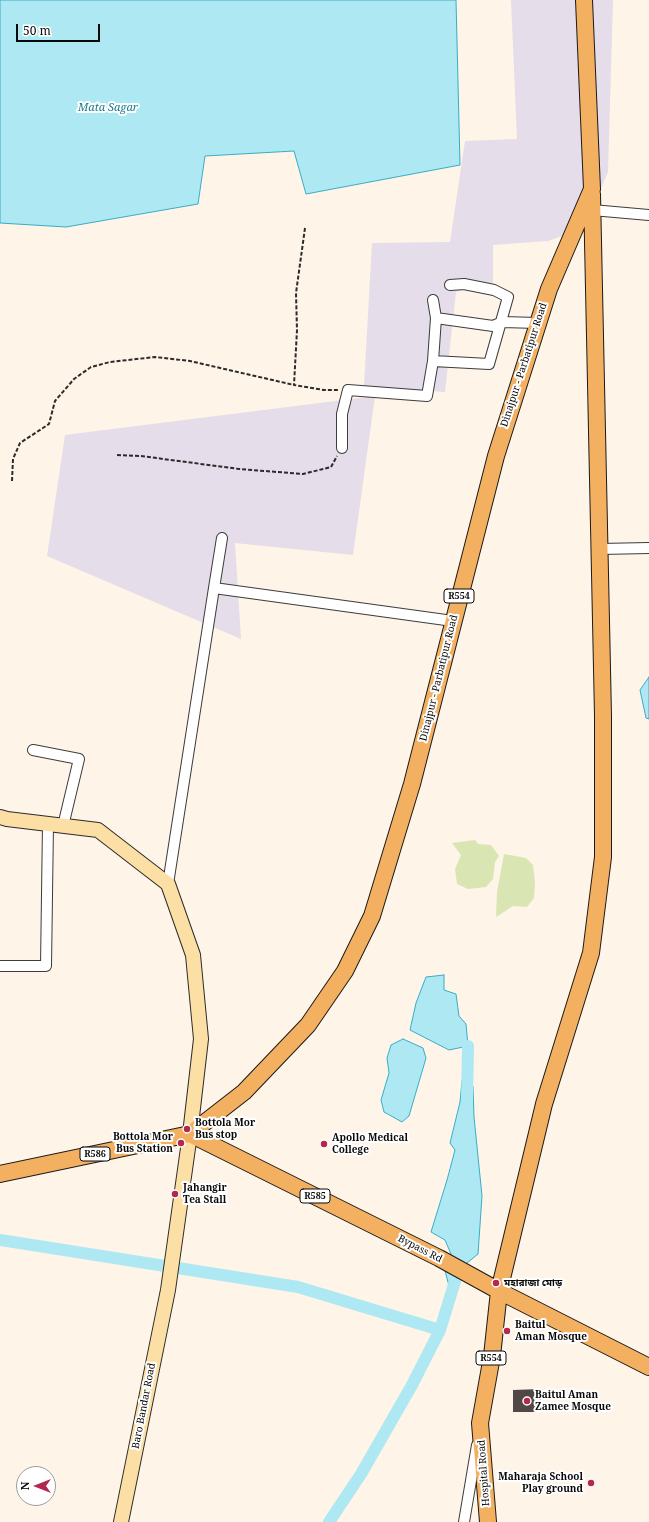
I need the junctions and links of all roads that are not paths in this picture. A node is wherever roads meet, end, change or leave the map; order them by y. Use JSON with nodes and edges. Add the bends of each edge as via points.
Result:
{"nodes":[{"id":1,"x":584,"y":0,"type":"edge"},
{"id":2,"x":592,"y":189,"type":"junction"},
{"id":3,"x":592,"y":210,"type":"junction"},
{"id":4,"x":649,"y":215,"type":"edge"},
{"id":5,"x":450,"y":285,"type":"dead end"},
{"id":6,"x":433,"y":300,"type":"dead end"},
{"id":7,"x":436,"y":318,"type":"junction"},
{"id":8,"x":502,"y":322,"type":"junction"},
{"id":9,"x":538,"y":323,"type":"junction"},
{"id":10,"x":433,"y":360,"type":"junction"},
{"id":11,"x":342,"y":448,"type":"road end"},
{"id":12,"x":222,"y":538,"type":"dead end"},
{"id":13,"x":649,"y":548,"type":"edge"},
{"id":14,"x":600,"y":549,"type":"junction"},
{"id":15,"x":214,"y":588,"type":"junction"},
{"id":16,"x":453,"y":622,"type":"junction"},
{"id":17,"x":33,"y":750,"type":"dead end"},
{"id":18,"x":0,"y":817,"type":"edge"},
{"id":19,"x":48,"y":824,"type":"junction"},
{"id":20,"x":63,"y":826,"type":"junction"},
{"id":21,"x":168,"y":884,"type":"junction"},
{"id":22,"x":0,"y":966,"type":"edge"},
{"id":23,"x":190,"y":1134,"type":"junction"},
{"id":24,"x":0,"y":1174,"type":"edge"},
{"id":25,"x":499,"y":1291,"type":"junction"},
{"id":26,"x":649,"y":1367,"type":"edge"},
{"id":27,"x":480,"y":1424,"type":"junction"},
{"id":28,"x":121,"y":1522,"type":"edge"},
{"id":29,"x":464,"y":1522,"type":"edge"},
{"id":30,"x":488,"y":1522,"type":"edge"}],
"edges":[{"from":1,"to":2,"type":"main road","name":"Dinajpur - Parbatipur Road","number":"R554"},
{"from":2,"to":3,"type":"main road","number":"R554"},
{"from":2,"to":9,"type":"main road","name":"Dinajpur - Parbatipur Road","number":"R554","via":[[549,289]]},
{"from":3,"to":4,"type":"street"},
{"from":3,"to":14,"type":"main road","number":"R554"},
{"from":5,"to":8,"type":"street","via":[[471,285],[494,290],[508,297]]},
{"from":6,"to":7,"type":"street"},
{"from":7,"to":8,"type":"street","via":[[493,326]]},
{"from":7,"to":10,"type":"street"},
{"from":8,"to":9,"type":"street"},
{"from":8,"to":10,"type":"street","via":[[489,364]]},
{"from":9,"to":16,"type":"main road","name":"Dinajpur - Parbatipur Road","number":"R554","via":[[496,456]]},
{"from":10,"to":11,"type":"street","via":[[427,396],[348,390],[342,414]]},
{"from":12,"to":15,"type":"street"},
{"from":13,"to":14,"type":"street"},
{"from":14,"to":25,"type":"main road","number":"R554","via":[[603,858],[591,953],[544,1104]]},
{"from":15,"to":16,"type":"street"},
{"from":15,"to":21,"type":"street"},
{"from":16,"to":23,"type":"main road","name":"Dinajpur - Parbatipur Road","number":"R554","via":[[412,784],[372,916],[345,971],[308,1025],[244,1092]]},
{"from":17,"to":20,"type":"street","via":[[79,760]]},
{"from":18,"to":19,"type":"street"},
{"from":19,"to":20,"type":"street"},
{"from":19,"to":22,"type":"street","via":[[46,966]]},
{"from":20,"to":21,"type":"street","via":[[98,830]]},
{"from":21,"to":23,"type":"street","name":"Baro Bandar Road","via":[[193,956],[201,1039]]},
{"from":23,"to":24,"type":"main road","number":"R586"},
{"from":23,"to":25,"type":"main road","name":"Bypass Rd","number":"R585","via":[[439,1258]]},
{"from":23,"to":28,"type":"street","name":"Baro Bandar Road","via":[[168,1290]]},
{"from":25,"to":26,"type":"main road","name":"Bypass Rd"},
{"from":25,"to":27,"type":"main road","number":"R554","via":[[492,1356]]},
{"from":27,"to":29,"type":"street"},
{"from":27,"to":30,"type":"main road","name":"Hospital Road","number":"R554"}]}
